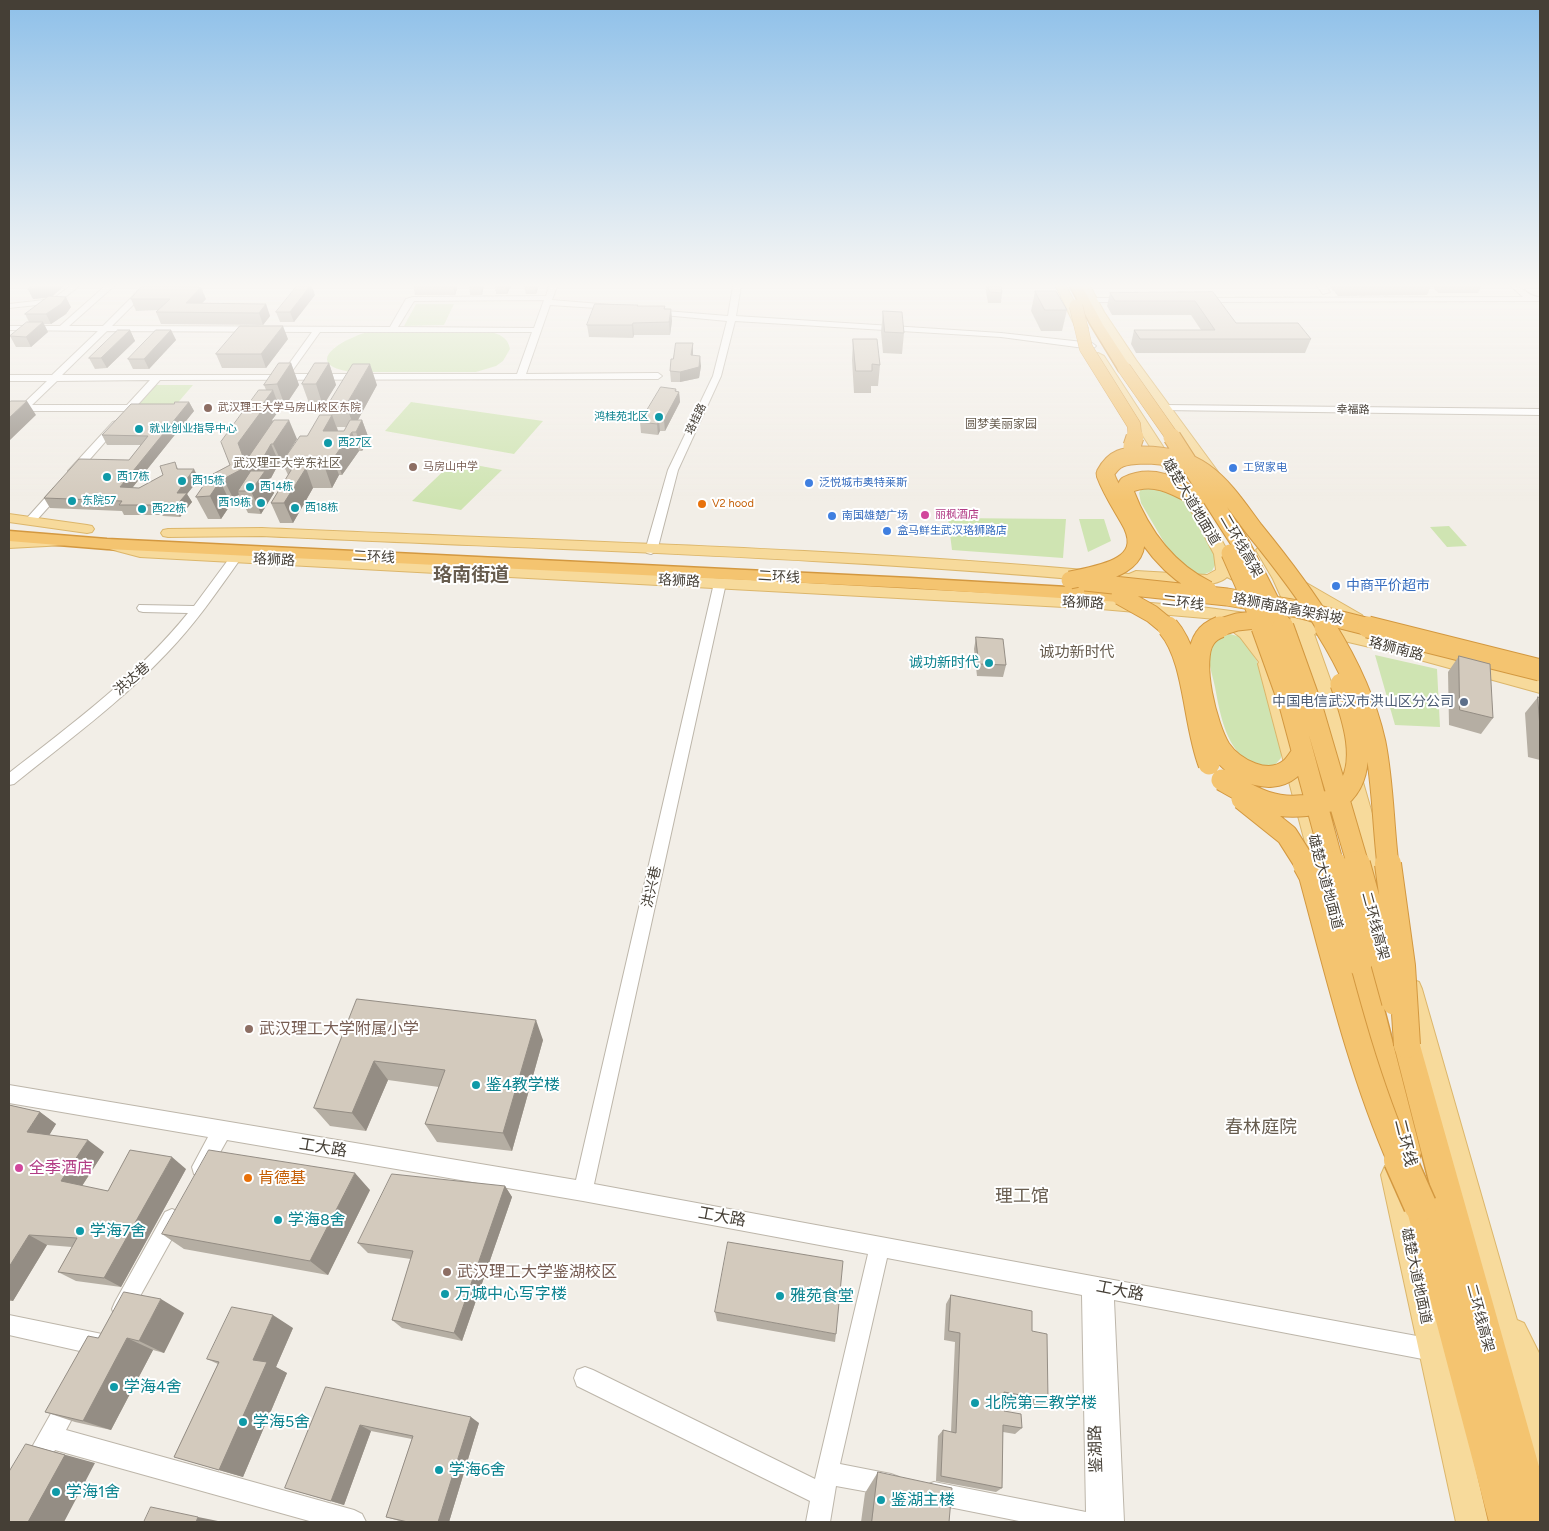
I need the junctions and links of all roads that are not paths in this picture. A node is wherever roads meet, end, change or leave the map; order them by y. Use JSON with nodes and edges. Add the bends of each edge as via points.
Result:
{"nodes":[{"id":1,"x":76,"y":357,"type":"edge"},
{"id":2,"x":298,"y":357,"type":"edge"},
{"id":3,"x":527,"y":357,"type":"edge"},
{"id":4,"x":721,"y":357,"type":"edge"},
{"id":5,"x":1092,"y":357,"type":"edge"},
{"id":6,"x":1099,"y":357,"type":"edge"},
{"id":7,"x":1111,"y":357,"type":"edge"},
{"id":8,"x":1113,"y":357,"type":"edge"},
{"id":9,"x":1131,"y":357,"type":"edge"},
{"id":10,"x":1119,"y":369,"type":"junction"},
{"id":11,"x":658,"y":376,"type":"dead end"},
{"id":12,"x":284,"y":377,"type":"junction"},
{"id":13,"x":520,"y":377,"type":"junction"},
{"id":14,"x":9,"y":378,"type":"edge"},
{"id":15,"x":55,"y":378,"type":"junction"},
{"id":16,"x":157,"y":378,"type":"junction"},
{"id":17,"x":9,"y":408,"type":"edge"},
{"id":18,"x":24,"y":408,"type":"junction"},
{"id":19,"x":130,"y":408,"type":"junction"},
{"id":20,"x":1165,"y":408,"type":"junction"},
{"id":21,"x":1540,"y":412,"type":"edge"},
{"id":22,"x":1114,"y":461,"type":"junction"},
{"id":23,"x":1205,"y":498,"type":"junction"},
{"id":24,"x":9,"y":518,"type":"edge"},
{"id":25,"x":31,"y":520,"type":"junction"},
{"id":26,"x":9,"y":525,"type":"edge"},
{"id":27,"x":87,"y":529,"type":"junction"},
{"id":28,"x":168,"y":533,"type":"junction"},
{"id":29,"x":9,"y":536,"type":"edge"},
{"id":30,"x":62,"y":542,"type":"junction"},
{"id":31,"x":9,"y":544,"type":"edge"},
{"id":32,"x":107,"y":544,"type":"junction"},
{"id":33,"x":1217,"y":544,"type":"junction"},
{"id":34,"x":652,"y":551,"type":"junction"},
{"id":35,"x":236,"y":558,"type":"junction"},
{"id":36,"x":1274,"y":566,"type":"junction"},
{"id":37,"x":910,"y":577,"type":"junction"},
{"id":38,"x":1070,"y":580,"type":"junction"},
{"id":39,"x":720,"y":583,"type":"junction"},
{"id":40,"x":1121,"y":587,"type":"junction"},
{"id":41,"x":1234,"y":595,"type":"junction"},
{"id":42,"x":143,"y":608,"type":"dead end"},
{"id":43,"x":198,"y":610,"type":"junction"},
{"id":44,"x":1210,"y":613,"type":"junction"},
{"id":45,"x":1296,"y":616,"type":"junction"},
{"id":46,"x":1250,"y":618,"type":"junction"},
{"id":47,"x":1356,"y":619,"type":"junction"},
{"id":48,"x":1387,"y":646,"type":"junction"},
{"id":49,"x":1265,"y":658,"type":"junction"},
{"id":50,"x":1540,"y":665,"type":"edge"},
{"id":51,"x":1540,"y":670,"type":"edge"},
{"id":52,"x":1540,"y":678,"type":"edge"},
{"id":53,"x":1324,"y":684,"type":"junction"},
{"id":54,"x":1540,"y":687,"type":"edge"},
{"id":55,"x":1304,"y":758,"type":"junction"},
{"id":56,"x":9,"y":780,"type":"edge"},
{"id":57,"x":1222,"y":780,"type":"junction"},
{"id":58,"x":1407,"y":1045,"type":"junction"},
{"id":59,"x":9,"y":1094,"type":"edge"},
{"id":60,"x":222,"y":1131,"type":"junction"},
{"id":61,"x":583,"y":1191,"type":"junction"},
{"id":62,"x":1420,"y":1204,"type":"junction"},
{"id":63,"x":880,"y":1246,"type":"junction"},
{"id":64,"x":1098,"y":1287,"type":"junction"},
{"id":65,"x":9,"y":1325,"type":"edge"},
{"id":66,"x":1433,"y":1350,"type":"junction"},
{"id":67,"x":1533,"y":1375,"type":"edge"},
{"id":68,"x":585,"y":1378,"type":"dead end"},
{"id":69,"x":78,"y":1387,"type":"edge"},
{"id":70,"x":50,"y":1438,"type":"junction"},
{"id":71,"x":1540,"y":1452,"type":"edge"},
{"id":72,"x":25,"y":1482,"type":"edge"},
{"id":73,"x":823,"y":1486,"type":"junction"},
{"id":74,"x":354,"y":1522,"type":"edge"},
{"id":75,"x":808,"y":1522,"type":"edge"},
{"id":76,"x":818,"y":1522,"type":"edge"},
{"id":77,"x":1082,"y":1522,"type":"edge"},
{"id":78,"x":1098,"y":1522,"type":"edge"},
{"id":79,"x":1112,"y":1522,"type":"edge"},
{"id":80,"x":1472,"y":1522,"type":"edge"},
{"id":81,"x":1507,"y":1522,"type":"edge"},
{"id":82,"x":1538,"y":1522,"type":"edge"}],
"edges":[{"from":1,"to":15,"type":"street"},
{"from":2,"to":12,"type":"street"},
{"from":3,"to":13,"type":"street"},
{"from":4,"to":34,"type":"street","name":"珞桂路","via":[[717,376],[674,470]]},
{"from":5,"to":22,"type":"highway","bridge":true,"via":[[1134,425],[1136,435],[1132,446]]},
{"from":6,"to":33,"type":"main road","name":"雄楚大道地面道"},
{"from":7,"to":10,"type":"highway","bridge":true},
{"from":8,"to":10,"type":"highway"},
{"from":9,"to":20,"type":"main road"},
{"from":10,"to":23,"type":"highway","bridge":true},
{"from":11,"to":13,"type":"street"},
{"from":12,"to":13,"type":"street"},
{"from":12,"to":16,"type":"street"},
{"from":14,"to":15,"type":"street"},
{"from":15,"to":16,"type":"street"},
{"from":15,"to":18,"type":"street"},
{"from":16,"to":19,"type":"street"},
{"from":17,"to":18,"type":"street"},
{"from":18,"to":19,"type":"street"},
{"from":19,"to":25,"type":"street"},
{"from":20,"to":21,"type":"street","name":"幸福路"},
{"from":20,"to":36,"type":"main road"},
{"from":22,"to":38,"type":"highway","bridge":true,"via":[[1105,474],[1109,487],[1134,528],[1137,537],[1135,554],[1120,566]]},
{"from":22,"to":58,"type":"highway","bridge":true,"via":[[1154,455],[1186,460],[1201,467],[1218,483],[1295,580],[1326,625],[1348,667],[1367,714],[1374,742],[1403,967]]},
{"from":23,"to":41,"type":"highway","bridge":true,"via":[[1155,479],[1134,481],[1127,485],[1125,492],[1167,564],[1190,582]]},
{"from":23,"to":55,"type":"highway","name":"二环线","bridge":true,"via":[[1256,609],[1290,705]]},
{"from":23,"to":57,"type":"highway","bridge":true,"via":[[1290,592],[1317,632],[1348,703],[1356,753],[1351,783],[1343,794],[1310,806],[1264,802]]},
{"from":23,"to":58,"type":"highway","name":"二环线高架","bridge":true,"via":[[1248,556],[1276,610],[1312,707]]},
{"from":24,"to":25,"type":"main road"},
{"from":25,"to":27,"type":"main road"},
{"from":26,"to":27,"type":"highway","name":"二环线"},
{"from":27,"to":28,"type":"highway","name":"二环线"},
{"from":28,"to":34,"type":"main road","name":"珞狮路","via":[[262,532]]},
{"from":28,"to":37,"type":"highway","name":"二环线"},
{"from":29,"to":30,"type":"highway","name":"二环线"},
{"from":30,"to":31,"type":"main road"},
{"from":30,"to":32,"type":"highway","name":"二环线"},
{"from":32,"to":35,"type":"main road","name":"珞狮路","via":[[140,552]]},
{"from":32,"to":37,"type":"highway","name":"二环线"},
{"from":33,"to":40,"type":"main road","via":[[1224,571],[1218,577],[1198,580],[1150,575]]},
{"from":33,"to":41,"type":"main road","name":"雄楚大道地面道"},
{"from":34,"to":40,"type":"main road","name":"珞狮路","via":[[1024,569]]},
{"from":35,"to":39,"type":"main road","name":"珞狮路"},
{"from":35,"to":43,"type":"street","name":"洪达巷"},
{"from":36,"to":45,"type":"main road"},
{"from":36,"to":47,"type":"main road","via":[[1311,594]]},
{"from":37,"to":38,"type":"highway","name":"珞狮南路高架斜坡"},
{"from":37,"to":40,"type":"highway","name":"二环线"},
{"from":38,"to":41,"type":"highway","name":"珞狮南路高架斜坡","bridge":true},
{"from":39,"to":44,"type":"main road","name":"珞狮路"},
{"from":39,"to":61,"type":"street","name":"洪兴巷"},
{"from":40,"to":41,"type":"main road","name":"珞狮路"},
{"from":40,"to":45,"type":"highway","name":"二环线","bridge":true,"via":[[1231,608]]},
{"from":40,"to":57,"type":"highway","bridge":true,"via":[[1166,625],[1181,646],[1201,748]]},
{"from":41,"to":45,"type":"main road","name":"珞狮路"},
{"from":41,"to":46,"type":"main road","name":"雄楚大道地面道"},
{"from":41,"to":51,"type":"highway","name":"珞狮南路高架斜坡","bridge":true,"via":[[1328,615]]},
{"from":42,"to":43,"type":"street"},
{"from":43,"to":56,"type":"street","name":"洪达巷","via":[[152,661]]},
{"from":44,"to":46,"type":"main road","name":"珞狮路"},
{"from":44,"to":49,"type":"main road","via":[[1239,627]]},
{"from":45,"to":46,"type":"main road","name":"珞狮南路"},
{"from":45,"to":47,"type":"main road","name":"珞狮南路"},
{"from":45,"to":48,"type":"main road","name":"珞狮南路"},
{"from":45,"to":52,"type":"highway","name":"二环线"},
{"from":45,"to":53,"type":"main road"},
{"from":45,"to":55,"type":"highway","bridge":true,"via":[[1222,626],[1205,637],[1198,660],[1210,727],[1220,749],[1232,763],[1251,774],[1277,776]]},
{"from":46,"to":49,"type":"main road","name":"雄楚大道地面道"},
{"from":47,"to":50,"type":"main road","name":"珞狮南路"},
{"from":48,"to":53,"type":"main road","via":[[1348,652],[1334,660]]},
{"from":48,"to":54,"type":"main road","name":"珞狮南路"},
{"from":49,"to":66,"type":"main road","name":"雄楚大道地面道","via":[[1352,984]]},
{"from":53,"to":67,"type":"main road","via":[[1345,744],[1496,1298]]},
{"from":55,"to":62,"type":"highway","name":"二环线","bridge":true},
{"from":57,"to":62,"type":"highway","bridge":true,"via":[[1287,835],[1312,875],[1342,989],[1384,1122]]},
{"from":58,"to":82,"type":"highway","name":"二环线高架","via":[[1506,1416]]},
{"from":59,"to":60,"type":"street","name":"工大路"},
{"from":60,"to":61,"type":"street","name":"工大路"},
{"from":60,"to":65,"type":"street","via":[[97,1354]]},
{"from":61,"to":63,"type":"street","name":"工大路"},
{"from":62,"to":81,"type":"highway","name":"二环线"},
{"from":63,"to":64,"type":"street","name":"工大路"},
{"from":63,"to":73,"type":"street"},
{"from":64,"to":66,"type":"street","name":"工大路"},
{"from":64,"to":78,"type":"street","name":"鉴湖路"},
{"from":64,"to":79,"type":"street","name":"鉴湖路"},
{"from":66,"to":80,"type":"main road","name":"雄楚大道地面道"},
{"from":67,"to":71,"type":"main road"},
{"from":68,"to":73,"type":"street"},
{"from":69,"to":70,"type":"street"},
{"from":70,"to":72,"type":"street"},
{"from":70,"to":74,"type":"street"},
{"from":73,"to":75,"type":"street"},
{"from":73,"to":76,"type":"street"},
{"from":73,"to":77,"type":"street"}]}
